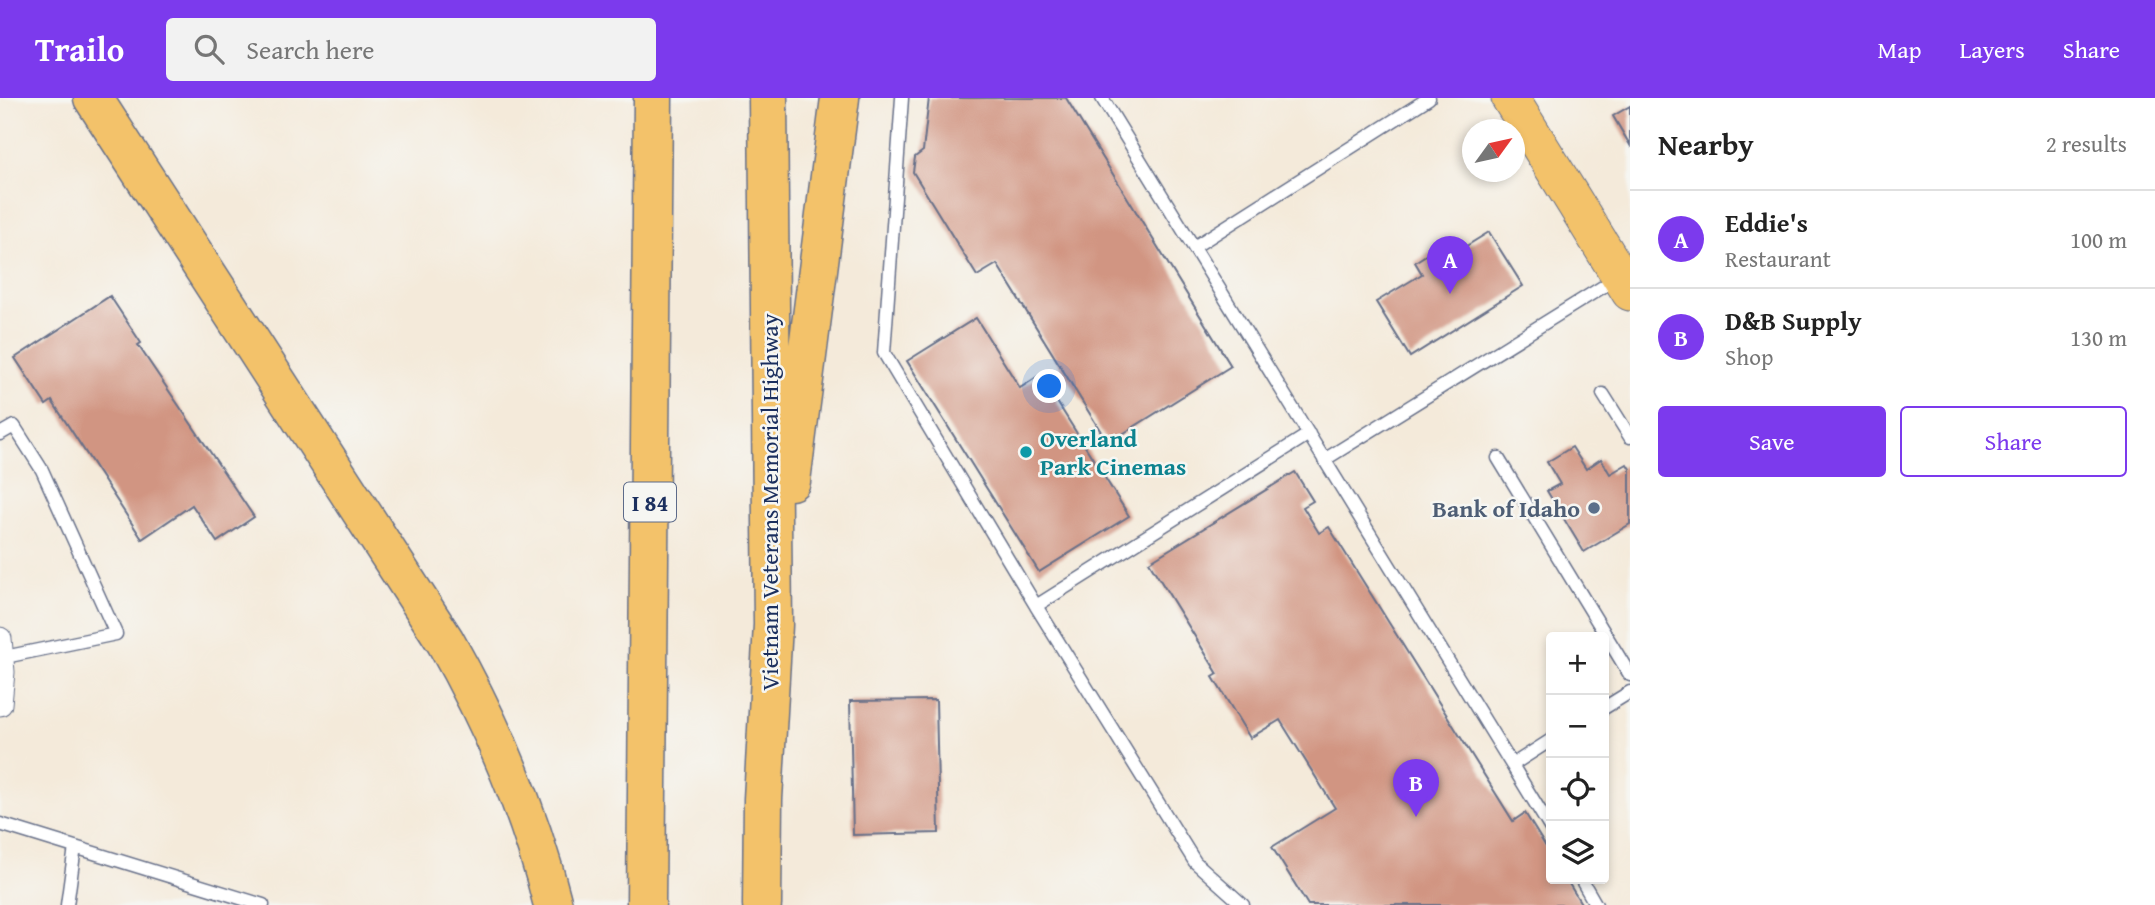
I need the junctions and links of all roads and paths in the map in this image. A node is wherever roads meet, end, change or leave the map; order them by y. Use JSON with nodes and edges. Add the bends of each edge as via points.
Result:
{"nodes":[{"id":1,"x":93,"y":98,"type":"edge"},
{"id":2,"x":653,"y":98,"type":"edge"},
{"id":3,"x":768,"y":98,"type":"edge"},
{"id":4,"x":841,"y":98,"type":"edge"},
{"id":5,"x":902,"y":98,"type":"edge"},
{"id":6,"x":1102,"y":98,"type":"edge"},
{"id":7,"x":1429,"y":98,"type":"edge"},
{"id":8,"x":1510,"y":98,"type":"edge"},
{"id":9,"x":1194,"y":247,"type":"junction"},
{"id":10,"x":1625,"y":284,"type":"edge"},
{"id":11,"x":1603,"y":394,"type":"dead end"},
{"id":12,"x":0,"y":434,"type":"edge"},
{"id":13,"x":1309,"y":435,"type":"junction"},
{"id":14,"x":1630,"y":438,"type":"edge"},
{"id":15,"x":1498,"y":458,"type":"dead end"},
{"id":16,"x":1324,"y":460,"type":"junction"},
{"id":17,"x":1037,"y":606,"type":"junction"},
{"id":18,"x":773,"y":625,"type":"junction"},
{"id":19,"x":1,"y":652,"type":"edge"},
{"id":20,"x":1630,"y":675,"type":"edge"},
{"id":21,"x":1630,"y":691,"type":"edge"},
{"id":22,"x":0,"y":704,"type":"edge"},
{"id":23,"x":1609,"y":705,"type":"edge"},
{"id":24,"x":1546,"y":743,"type":"edge"},
{"id":25,"x":1512,"y":765,"type":"junction"},
{"id":26,"x":1546,"y":821,"type":"edge"},
{"id":27,"x":0,"y":824,"type":"edge"},
{"id":28,"x":75,"y":847,"type":"junction"},
{"id":29,"x":1584,"y":884,"type":"edge"},
{"id":30,"x":67,"y":905,"type":"edge"},
{"id":31,"x":263,"y":905,"type":"edge"},
{"id":32,"x":553,"y":905,"type":"edge"},
{"id":33,"x":646,"y":905,"type":"edge"},
{"id":34,"x":762,"y":905,"type":"edge"},
{"id":35,"x":1243,"y":905,"type":"edge"},
{"id":36,"x":1596,"y":905,"type":"edge"}],
"edges":[{"from":1,"to":32,"type":"highway","via":[[406,577],[461,669],[513,780]]},
{"from":2,"to":33,"type":"highway","number":"I 84"},
{"from":3,"to":18,"type":"highway","name":"Vietnam Veterans Memorial Highway"},
{"from":4,"to":18,"type":"highway"},
{"from":5,"to":17,"type":"lane","via":[[884,353]]},
{"from":6,"to":9,"type":"lane"},
{"from":7,"to":9,"type":"lane"},
{"from":8,"to":10,"type":"main road"},
{"from":9,"to":13,"type":"lane"},
{"from":10,"to":16,"type":"lane"},
{"from":11,"to":14,"type":"lane"},
{"from":12,"to":19,"type":"lane","via":[[14,426],[42,470],[117,634]]},
{"from":13,"to":16,"type":"lane"},
{"from":13,"to":17,"type":"lane"},
{"from":15,"to":20,"type":"lane"},
{"from":16,"to":25,"type":"lane"},
{"from":17,"to":35,"type":"lane","via":[[1195,862]]},
{"from":18,"to":34,"type":"highway","name":"Vietnam Veterans Memorial Highway"},
{"from":19,"to":22,"type":"street"},
{"from":21,"to":23,"type":"lane"},
{"from":24,"to":25,"type":"lane"},
{"from":25,"to":26,"type":"lane"},
{"from":27,"to":28,"type":"lane"},
{"from":28,"to":30,"type":"lane"},
{"from":28,"to":31,"type":"lane"},
{"from":29,"to":36,"type":"lane"}]}
